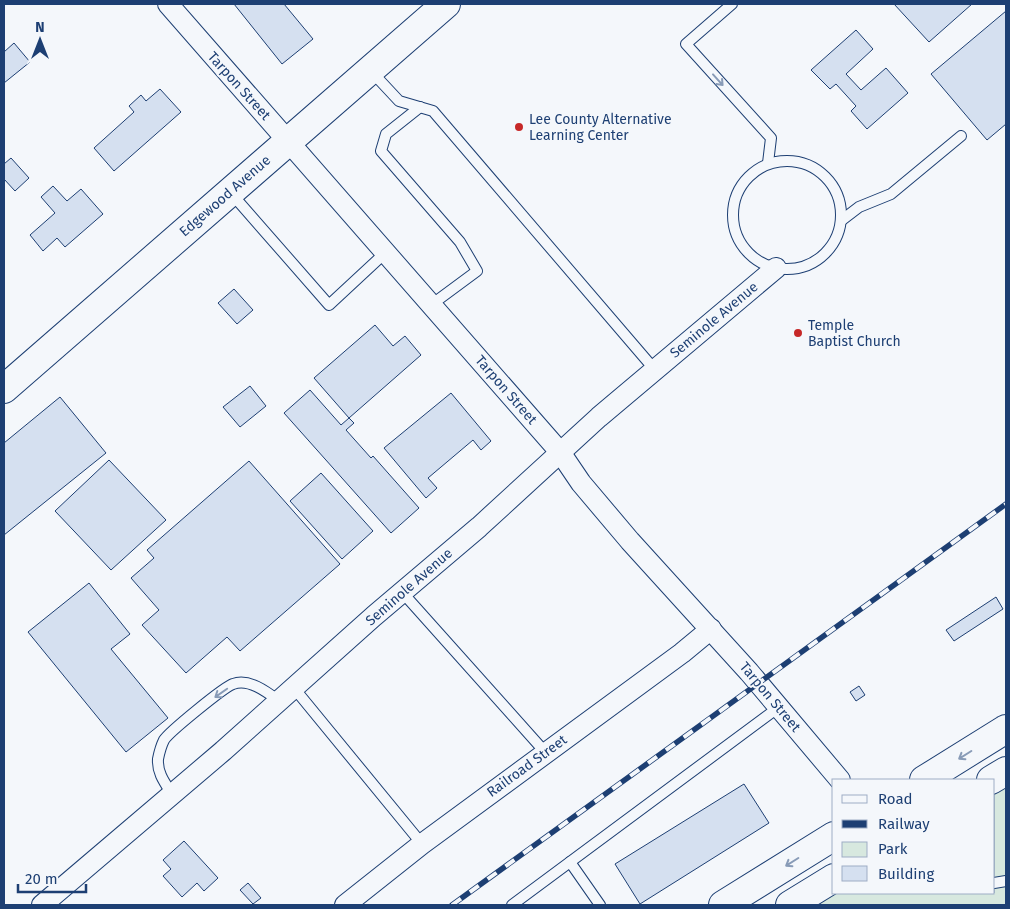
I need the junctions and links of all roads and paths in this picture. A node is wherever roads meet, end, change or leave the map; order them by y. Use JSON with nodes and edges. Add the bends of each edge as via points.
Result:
{"nodes":[{"id":1,"x":168,"y":4,"type":"edge"},
{"id":2,"x":446,"y":4,"type":"edge"},
{"id":3,"x":732,"y":4,"type":"edge"},
{"id":4,"x":370,"y":70,"type":"junction"},
{"id":5,"x":420,"y":107,"type":"junction"},
{"id":6,"x":961,"y":136,"type":"dead end"},
{"id":7,"x":289,"y":141,"type":"junction"},
{"id":8,"x":768,"y":164,"type":"junction"},
{"id":9,"x":230,"y":192,"type":"junction"},
{"id":10,"x":842,"y":220,"type":"junction"},
{"id":11,"x":386,"y":252,"type":"junction"},
{"id":12,"x":776,"y":268,"type":"junction"},
{"id":13,"x":431,"y":305,"type":"junction"},
{"id":14,"x":655,"y":370,"type":"junction"},
{"id":15,"x":4,"y":389,"type":"edge"},
{"id":16,"x":560,"y":452,"type":"junction"},
{"id":17,"x":402,"y":592,"type":"junction"},
{"id":18,"x":711,"y":629,"type":"junction"},
{"id":19,"x":294,"y":688,"type":"junction"},
{"id":20,"x":279,"y":701,"type":"junction"},
{"id":21,"x":779,"y":707,"type":"junction"},
{"id":22,"x":1006,"y":729,"type":"edge"},
{"id":23,"x":545,"y":752,"type":"junction"},
{"id":24,"x":1006,"y":770,"type":"edge"},
{"id":25,"x":839,"y":779,"type":"edge"},
{"id":26,"x":926,"y":779,"type":"edge"},
{"id":27,"x":992,"y":779,"type":"edge"},
{"id":28,"x":172,"y":794,"type":"junction"},
{"id":29,"x":832,"y":837,"type":"edge"},
{"id":30,"x":422,"y":844,"type":"junction"},
{"id":31,"x":570,"y":862,"type":"junction"},
{"id":32,"x":832,"y":879,"type":"edge"},
{"id":33,"x":518,"y":903,"type":"edge"},
{"id":34,"x":42,"y":905,"type":"edge"},
{"id":35,"x":345,"y":905,"type":"edge"},
{"id":36,"x":600,"y":905,"type":"edge"},
{"id":37,"x":723,"y":905,"type":"edge"},
{"id":38,"x":790,"y":905,"type":"edge"}],
"edges":[{"from":1,"to":7,"type":"street","name":"Tarpon Street"},
{"from":2,"to":4,"type":"street","name":"Edgewood Avenue"},
{"from":3,"to":8,"type":"lane","one_way":true,"via":[[686,44],[771,138]]},
{"from":4,"to":5,"type":"lane","via":[[399,100]]},
{"from":4,"to":7,"type":"street","name":"Edgewood Avenue"},
{"from":5,"to":13,"type":"lane","via":[[386,134],[381,151],[460,242],[477,271]]},
{"from":5,"to":14,"type":"lane","via":[[433,111]]},
{"from":6,"to":10,"type":"lane","via":[[892,194],[859,207]]},
{"from":7,"to":9,"type":"street","name":"Edgewood Avenue"},
{"from":7,"to":11,"type":"street","name":"Tarpon Street"},
{"from":8,"to":10,"type":"lane","via":[[786,160],[804,163],[821,172],[833,185],[841,202]]},
{"from":8,"to":12,"type":"lane","via":[[753,172],[742,185],[734,201],[733,219],[746,250]]},
{"from":9,"to":11,"type":"lane","via":[[328,305]]},
{"from":9,"to":15,"type":"street","name":"Edgewood Avenue"},
{"from":10,"to":12,"type":"lane","via":[[837,238],[826,253],[811,263]]},
{"from":11,"to":13,"type":"street","name":"Tarpon Street"},
{"from":12,"to":14,"type":"street","name":"Seminole Avenue"},
{"from":13,"to":16,"type":"street","name":"Tarpon Street"},
{"from":14,"to":16,"type":"street","name":"Seminole Avenue"},
{"from":16,"to":17,"type":"street","name":"Seminole Avenue"},
{"from":16,"to":18,"type":"street","name":"Tarpon Street","via":[[581,483],[630,541]]},
{"from":17,"to":19,"type":"street","name":"Seminole Avenue"},
{"from":17,"to":23,"type":"lane"},
{"from":18,"to":21,"type":"street","name":"Tarpon Street"},
{"from":18,"to":23,"type":"street","name":"Railroad Street"},
{"from":19,"to":20,"type":"street","name":"Seminole Avenue"},
{"from":19,"to":30,"type":"lane"},
{"from":20,"to":28,"type":"street","name":"Seminole Avenue"},
{"from":20,"to":28,"type":"lane","one_way":true,"via":[[264,689],[234,684],[204,704],[164,740],[158,758],[160,776]]},
{"from":21,"to":25,"type":"street","name":"Tarpon Street"},
{"from":21,"to":31,"type":"lane"},
{"from":22,"to":26,"type":"street","one_way":true},
{"from":23,"to":30,"type":"street","name":"Railroad Street"},
{"from":24,"to":27,"type":"street"},
{"from":28,"to":34,"type":"street","name":"Seminole Avenue"},
{"from":29,"to":37,"type":"street","one_way":true},
{"from":30,"to":35,"type":"street","name":"Railroad Street"},
{"from":31,"to":33,"type":"lane"},
{"from":31,"to":36,"type":"lane"},
{"from":32,"to":38,"type":"street"}]}
